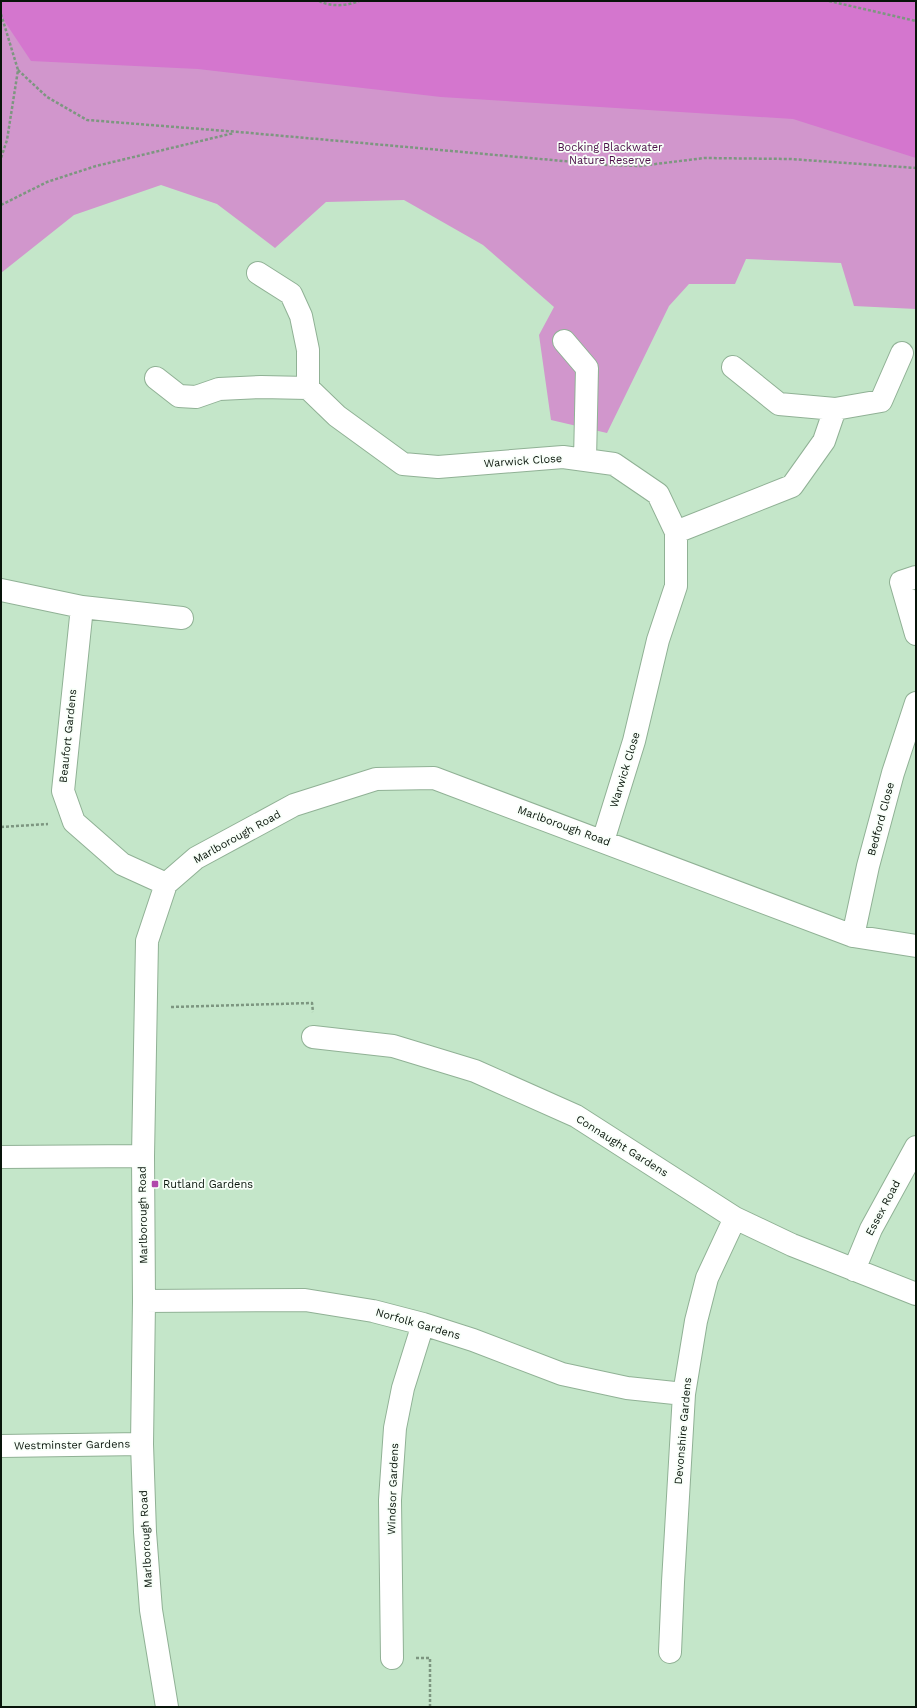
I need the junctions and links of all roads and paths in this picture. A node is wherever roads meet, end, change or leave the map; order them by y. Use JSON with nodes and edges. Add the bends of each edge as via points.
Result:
{"nodes":[{"id":1,"x":319,"y":1,"type":"edge"},
{"id":2,"x":359,"y":1,"type":"edge"},
{"id":3,"x":829,"y":1,"type":"edge"},
{"id":4,"x":1,"y":14,"type":"edge"},
{"id":5,"x":916,"y":21,"type":"edge"},
{"id":6,"x":18,"y":70,"type":"junction"},
{"id":7,"x":239,"y":132,"type":"junction"},
{"id":8,"x":1,"y":158,"type":"edge"},
{"id":9,"x":916,"y":168,"type":"edge"},
{"id":10,"x":1,"y":205,"type":"edge"},
{"id":11,"x":258,"y":273,"type":"dead end"},
{"id":12,"x":564,"y":341,"type":"dead end"},
{"id":13,"x":902,"y":353,"type":"dead end"},
{"id":14,"x":733,"y":367,"type":"dead end"},
{"id":15,"x":156,"y":378,"type":"dead end"},
{"id":16,"x":308,"y":388,"type":"junction"},
{"id":17,"x":835,"y":409,"type":"junction"},
{"id":18,"x":585,"y":460,"type":"junction"},
{"id":19,"x":676,"y":532,"type":"junction"},
{"id":20,"x":916,"y":577,"type":"edge"},
{"id":21,"x":1,"y":590,"type":"edge"},
{"id":22,"x":82,"y":607,"type":"junction"},
{"id":23,"x":182,"y":618,"type":"dead end"},
{"id":24,"x":916,"y":634,"type":"edge"},
{"id":25,"x":916,"y":703,"type":"edge"},
{"id":26,"x":74,"y":822,"type":"junction"},
{"id":27,"x":1,"y":827,"type":"edge"},
{"id":28,"x":603,"y":841,"type":"junction"},
{"id":29,"x":166,"y":884,"type":"junction"},
{"id":30,"x":853,"y":936,"type":"junction"},
{"id":31,"x":916,"y":946,"type":"edge"},
{"id":32,"x":145,"y":1008,"type":"junction"},
{"id":33,"x":313,"y":1037,"type":"joint"},
{"id":34,"x":916,"y":1147,"type":"edge"},
{"id":35,"x":143,"y":1156,"type":"junction"},
{"id":36,"x":1,"y":1157,"type":"edge"},
{"id":37,"x":735,"y":1218,"type":"junction"},
{"id":38,"x":854,"y":1270,"type":"junction"},
{"id":39,"x":916,"y":1294,"type":"edge"},
{"id":40,"x":144,"y":1301,"type":"junction"},
{"id":41,"x":423,"y":1324,"type":"junction"},
{"id":42,"x":684,"y":1394,"type":"junction"},
{"id":43,"x":142,"y":1444,"type":"junction"},
{"id":44,"x":1,"y":1446,"type":"edge"},
{"id":45,"x":670,"y":1652,"type":"dead end"},
{"id":46,"x":392,"y":1658,"type":"joint"},
{"id":47,"x":167,"y":1707,"type":"edge"},
{"id":48,"x":430,"y":1707,"type":"edge"}],
"edges":[{"from":1,"to":2,"type":"path","via":[[324,4],[348,6]]},
{"from":3,"to":5,"type":"path"},
{"from":4,"to":6,"type":"path"},
{"from":6,"to":7,"type":"path","via":[[47,97],[87,120]]},
{"from":6,"to":8,"type":"path","via":[[8,140]]},
{"from":7,"to":9,"type":"path","via":[[608,165],[640,166],[704,158],[791,159]]},
{"from":7,"to":10,"type":"path","via":[[96,166],[47,182]]},
{"from":11,"to":16,"type":"street","via":[[290,294],[301,316],[308,350]]},
{"from":12,"to":18,"type":"street","via":[[587,368]]},
{"from":13,"to":17,"type":"street","via":[[880,400]]},
{"from":14,"to":17,"type":"street","via":[[779,404]]},
{"from":15,"to":16,"type":"street","via":[[179,396],[196,397],[219,389]]},
{"from":16,"to":18,"type":"street","name":"Warwick Close","via":[[337,416],[403,464],[438,467],[562,457]]},
{"from":17,"to":19,"type":"street","via":[[824,441],[792,486]]},
{"from":18,"to":19,"type":"street","name":"Warwick Close","via":[[614,464],[658,494]]},
{"from":19,"to":28,"type":"street","name":"Warwick Close","via":[[676,586],[658,640],[634,741]]},
{"from":20,"to":24,"type":"street","via":[[901,582]]},
{"from":21,"to":22,"type":"street"},
{"from":22,"to":23,"type":"street"},
{"from":22,"to":26,"type":"street","name":"Beaufort Gardens","via":[[63,792]]},
{"from":25,"to":30,"type":"street","name":"Bedford Close","via":[[893,773],[868,866]]},
{"from":26,"to":27,"type":"path"},
{"from":26,"to":29,"type":"street","name":"Beaufort Gardens","via":[[122,864]]},
{"from":28,"to":29,"type":"street","name":"Marlborough Road","via":[[434,778],[376,779],[294,805],[196,858]]},
{"from":28,"to":30,"type":"street","name":"Marlborough Road"},
{"from":29,"to":32,"type":"street","name":"Marlborough Road","via":[[147,941]]},
{"from":30,"to":31,"type":"street","name":"Marlborough Road"},
{"from":32,"to":33,"type":"path","via":[[312,1003]]},
{"from":32,"to":35,"type":"street","name":"Marlborough Road"},
{"from":33,"to":37,"type":"street","name":"Connaught Gardens","via":[[393,1046],[475,1071],[576,1116]]},
{"from":34,"to":38,"type":"street","name":"Essex Road","via":[[871,1230]]},
{"from":35,"to":36,"type":"street"},
{"from":35,"to":40,"type":"street","name":"Marlborough Road"},
{"from":37,"to":38,"type":"street","name":"Connaught Gardens"},
{"from":37,"to":42,"type":"street","name":"Devonshire Gardens","via":[[707,1278],[696,1321]]},
{"from":38,"to":39,"type":"street","name":"Connaught Gardens"},
{"from":40,"to":41,"type":"street","name":"Norfolk Gardens","via":[[305,1300],[372,1311]]},
{"from":40,"to":43,"type":"street","name":"Marlborough Road"},
{"from":41,"to":42,"type":"street","name":"Norfolk Gardens","via":[[562,1374],[627,1388]]},
{"from":41,"to":46,"type":"street","name":"Windsor Gardens","via":[[403,1388],[395,1428],[390,1500]]},
{"from":42,"to":45,"type":"street","name":"Devonshire Gardens"},
{"from":43,"to":44,"type":"street","name":"Westminster Gardens"},
{"from":43,"to":47,"type":"street","name":"Marlborough Road","via":[[151,1610]]},
{"from":46,"to":48,"type":"path","via":[[430,1658]]}]}
